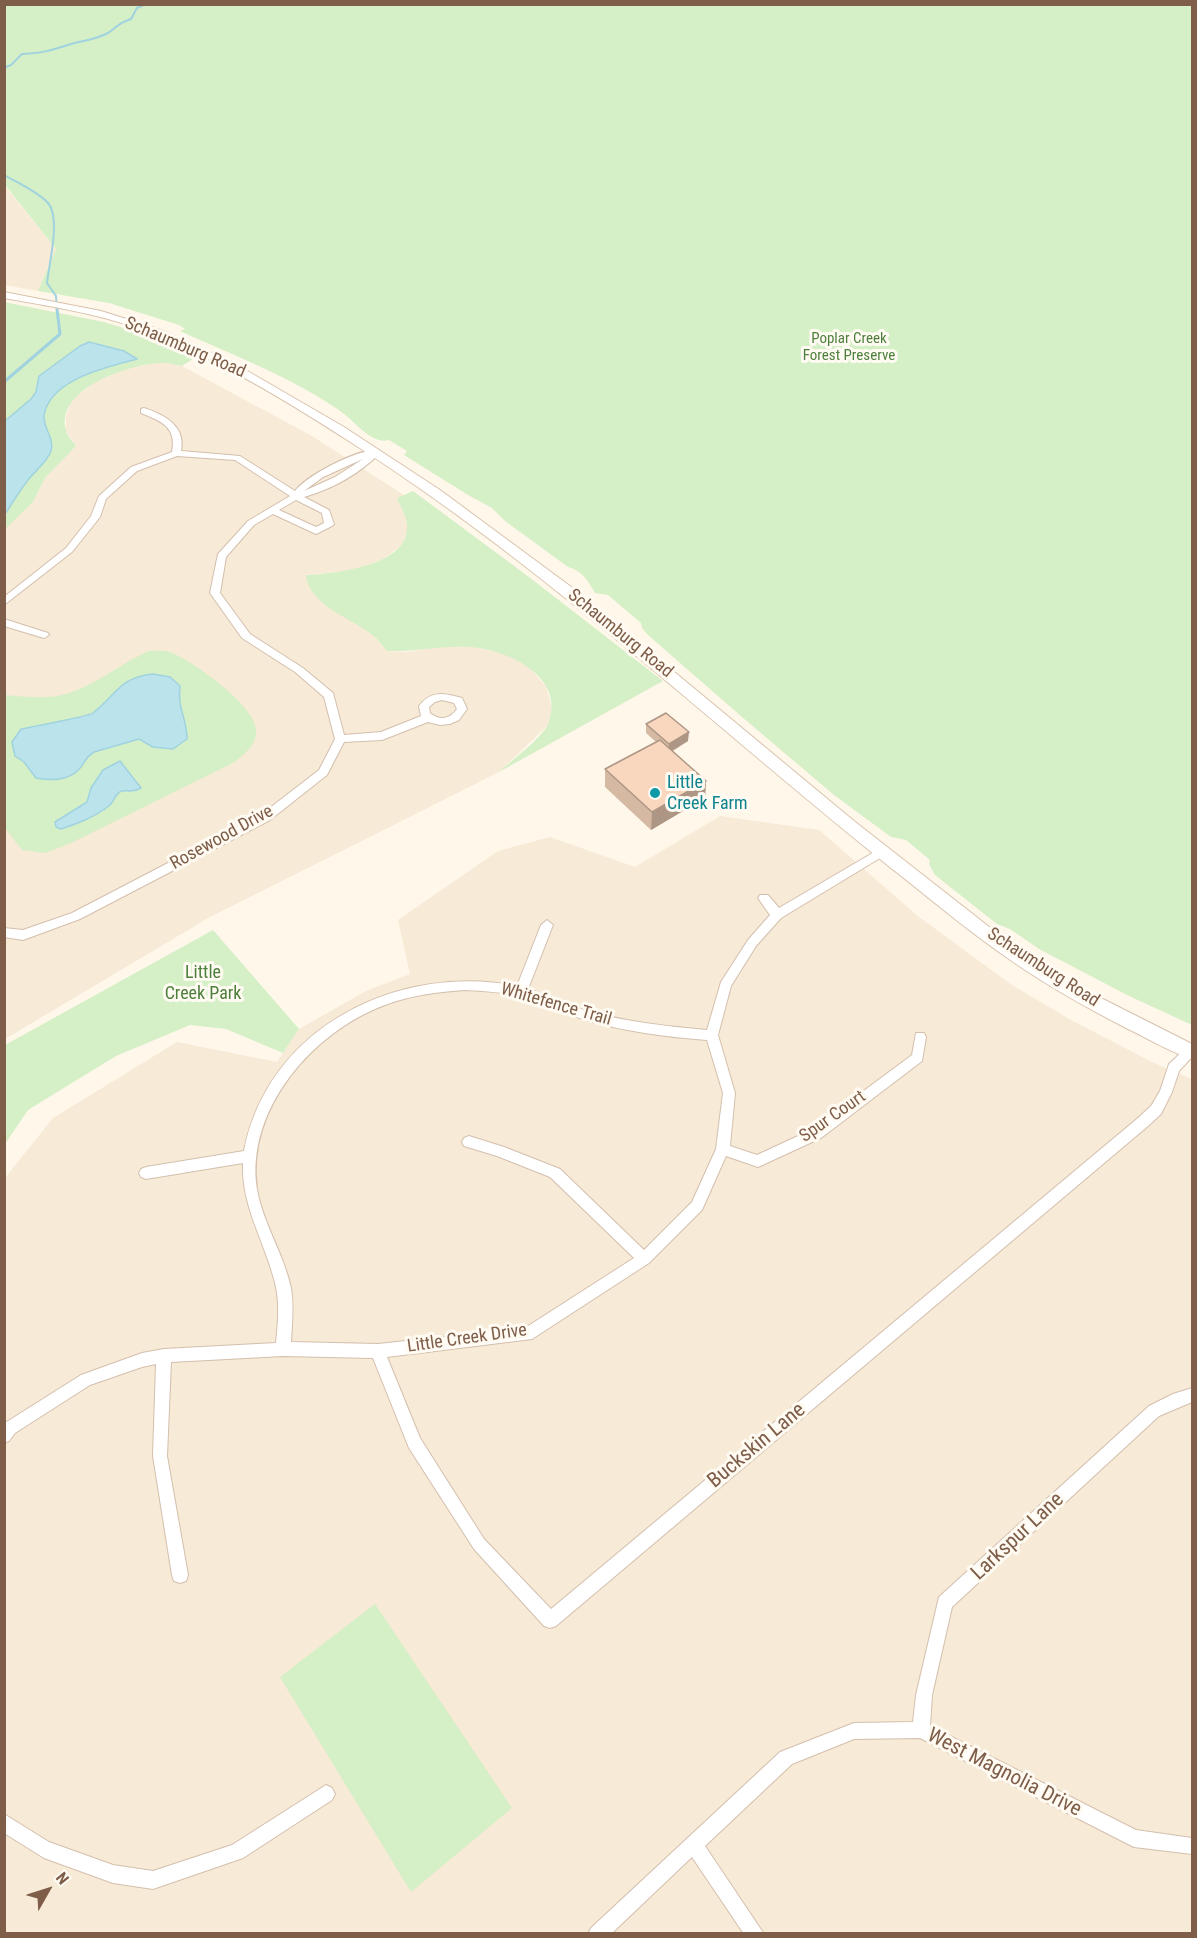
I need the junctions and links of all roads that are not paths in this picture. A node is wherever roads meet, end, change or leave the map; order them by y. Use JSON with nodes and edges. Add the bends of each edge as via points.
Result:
{"nodes":[{"id":1,"x":4,"y":295,"type":"edge"},
{"id":2,"x":144,"y":411,"type":"dead end"},
{"id":3,"x":376,"y":452,"type":"junction"},
{"id":4,"x":176,"y":453,"type":"junction"},
{"id":5,"x":296,"y":496,"type":"junction"},
{"id":6,"x":274,"y":511,"type":"junction"},
{"id":7,"x":4,"y":602,"type":"edge"},
{"id":8,"x":4,"y":622,"type":"edge"},
{"id":9,"x":44,"y":634,"type":"dead end"},
{"id":10,"x":427,"y":717,"type":"dead end"},
{"id":11,"x":340,"y":739,"type":"junction"},
{"id":12,"x":881,"y":852,"type":"junction"},
{"id":13,"x":764,"y":898,"type":"dead end"},
{"id":14,"x":777,"y":915,"type":"junction"},
{"id":15,"x":547,"y":925,"type":"dead end"},
{"id":16,"x":4,"y":932,"type":"edge"},
{"id":17,"x":521,"y":992,"type":"junction"},
{"id":18,"x":712,"y":1035,"type":"junction"},
{"id":19,"x":920,"y":1037,"type":"dead end"},
{"id":20,"x":1192,"y":1051,"type":"edge"},
{"id":21,"x":469,"y":1142,"type":"dead end"},
{"id":22,"x":723,"y":1149,"type":"junction"},
{"id":23,"x":250,"y":1156,"type":"junction"},
{"id":24,"x":146,"y":1173,"type":"dead end"},
{"id":25,"x":644,"y":1259,"type":"junction"},
{"id":26,"x":283,"y":1349,"type":"junction"},
{"id":27,"x":378,"y":1352,"type":"junction"},
{"id":28,"x":164,"y":1356,"type":"junction"},
{"id":29,"x":1192,"y":1395,"type":"edge"},
{"id":30,"x":6,"y":1428,"type":"edge"},
{"id":31,"x":180,"y":1575,"type":"dead end"},
{"id":32,"x":921,"y":1730,"type":"junction"},
{"id":33,"x":326,"y":1794,"type":"dead end"},
{"id":34,"x":4,"y":1822,"type":"edge"},
{"id":35,"x":693,"y":1844,"type":"junction"},
{"id":36,"x":1192,"y":1846,"type":"edge"},
{"id":37,"x":597,"y":1934,"type":"edge"},
{"id":38,"x":755,"y":1934,"type":"edge"}],
"edges":[{"from":1,"to":3,"type":"main road","name":"Schaumburg Road","via":[[97,312],[155,331],[230,364]]},
{"from":2,"to":4,"type":"street","via":[[173,427],[179,442]]},
{"from":3,"to":5,"type":"street","via":[[366,463],[310,493]]},
{"from":3,"to":12,"type":"main road","name":"Schaumburg Road","via":[[456,505],[534,564]]},
{"from":4,"to":5,"type":"street","via":[[237,458]]},
{"from":4,"to":7,"type":"street","via":[[134,469],[102,498],[95,517],[69,550]]},
{"from":5,"to":6,"type":"street"},
{"from":5,"to":6,"type":"street","via":[[326,512],[329,524],[316,531]]},
{"from":6,"to":11,"type":"street","via":[[251,523],[221,556],[215,593],[246,636],[328,695]]},
{"from":8,"to":9,"type":"street"},
{"from":10,"to":11,"type":"street","via":[[381,736]]},
{"from":11,"to":16,"type":"street","name":"Rosewood Drive","via":[[323,772],[266,817],[76,916],[23,935]]},
{"from":12,"to":14,"type":"street"},
{"from":12,"to":20,"type":"main road","name":"Schaumburg Road","via":[[1015,955],[1120,1017]]},
{"from":13,"to":14,"type":"street"},
{"from":14,"to":18,"type":"street","via":[[752,943],[725,985]]},
{"from":15,"to":17,"type":"street"},
{"from":17,"to":18,"type":"street","name":"Whitefence Trail","via":[[615,1023]]},
{"from":17,"to":23,"type":"street","name":"Whitefence Trail","via":[[467,985],[444,987],[388,999],[349,1016],[311,1044],[272,1090],[255,1131]]},
{"from":18,"to":22,"type":"street","name":"Little Creek Drive","via":[[729,1093]]},
{"from":19,"to":22,"type":"street","name":"Spur Court","via":[[918,1056],[816,1134],[758,1161]]},
{"from":20,"to":27,"type":"street","name":"Buckskin Lane","via":[[1173,1068],[1166,1092],[1156,1110],[1143,1122],[550,1620],[479,1544],[414,1443]]},
{"from":21,"to":25,"type":"street","via":[[555,1173]]},
{"from":22,"to":25,"type":"street","name":"Little Creek Drive","via":[[697,1206]]},
{"from":23,"to":24,"type":"street"},
{"from":23,"to":26,"type":"street","name":"Whitefence Trail","via":[[252,1203],[282,1281]]},
{"from":25,"to":27,"type":"street","name":"Little Creek Drive","via":[[527,1334]]},
{"from":26,"to":27,"type":"street","name":"Little Creek Drive"},
{"from":26,"to":28,"type":"street","name":"Little Creek Drive"},
{"from":28,"to":30,"type":"street","name":"Little Creek Drive","via":[[86,1380]]},
{"from":28,"to":31,"type":"street","via":[[160,1456]]},
{"from":29,"to":32,"type":"street","name":"Larkspur Lane","via":[[1154,1411],[945,1603],[924,1695]]},
{"from":32,"to":35,"type":"street","name":"West Magnolia Drive","via":[[854,1731],[786,1758]]},
{"from":32,"to":36,"type":"street","name":"West Magnolia Drive","via":[[1134,1838]]},
{"from":33,"to":34,"type":"street","via":[[237,1852],[153,1880],[113,1874],[44,1849]]},
{"from":35,"to":37,"type":"street","name":"West Magnolia Drive"},
{"from":35,"to":38,"type":"street"}]}
